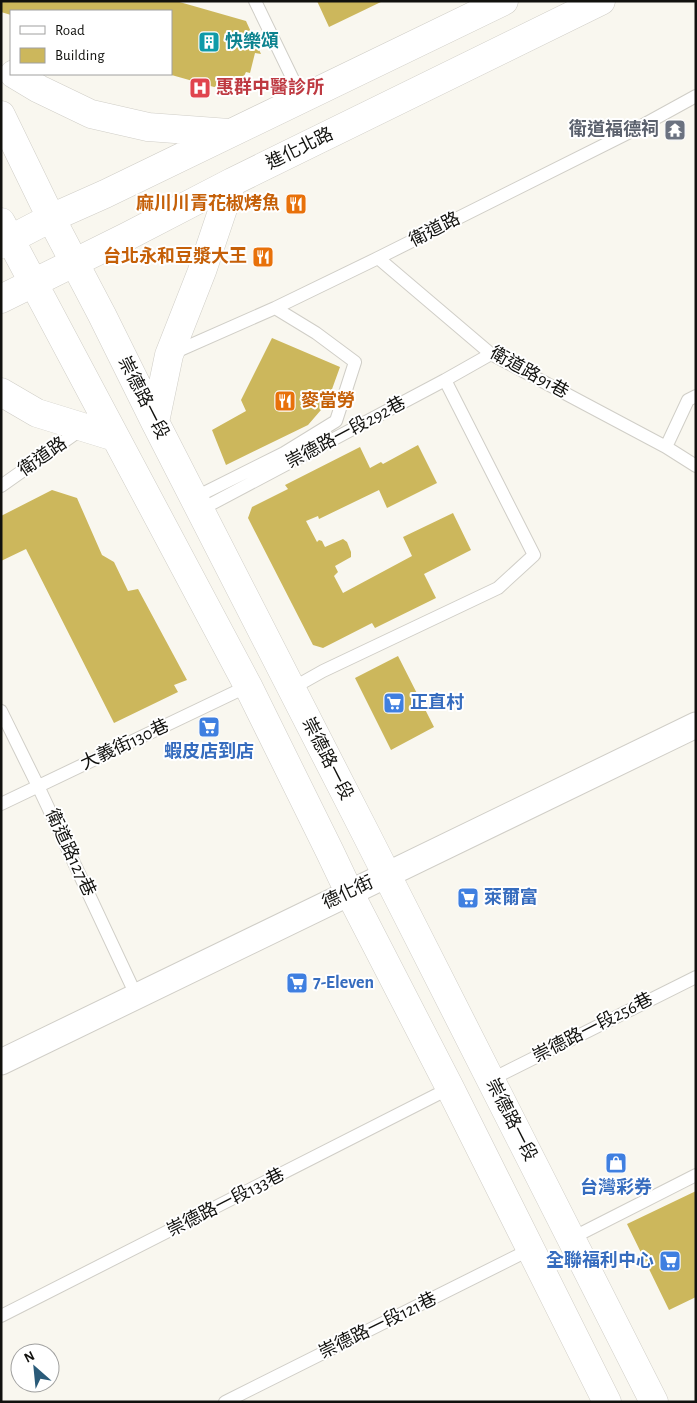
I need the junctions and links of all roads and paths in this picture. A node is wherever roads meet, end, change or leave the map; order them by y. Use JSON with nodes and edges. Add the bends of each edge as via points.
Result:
{"nodes":[{"id":1,"x":255,"y":1,"type":"edge"},
{"id":2,"x":504,"y":1,"type":"edge"},
{"id":3,"x":601,"y":1,"type":"edge"},
{"id":4,"x":16,"y":75,"type":"edge"},
{"id":5,"x":696,"y":96,"type":"edge"},
{"id":6,"x":302,"y":98,"type":"junction"},
{"id":7,"x":1,"y":115,"type":"edge"},
{"id":8,"x":230,"y":133,"type":"junction"},
{"id":9,"x":232,"y":182,"type":"junction"},
{"id":10,"x":51,"y":218,"type":"junction"},
{"id":11,"x":4,"y":236,"type":"edge"},
{"id":12,"x":378,"y":258,"type":"junction"},
{"id":13,"x":74,"y":263,"type":"junction"},
{"id":14,"x":34,"y":283,"type":"junction"},
{"id":15,"x":1,"y":298,"type":"edge"},
{"id":16,"x":274,"y":308,"type":"junction"},
{"id":17,"x":169,"y":354,"type":"junction"},
{"id":18,"x":491,"y":354,"type":"junction"},
{"id":19,"x":445,"y":380,"type":"junction"},
{"id":20,"x":1,"y":392,"type":"edge"},
{"id":21,"x":696,"y":396,"type":"edge"},
{"id":22,"x":155,"y":422,"type":"junction"},
{"id":23,"x":116,"y":438,"type":"junction"},
{"id":24,"x":666,"y":447,"type":"junction"},
{"id":25,"x":696,"y":466,"type":"edge"},
{"id":26,"x":1,"y":486,"type":"edge"},
{"id":27,"x":197,"y":504,"type":"junction"},
{"id":28,"x":248,"y":686,"type":"junction"},
{"id":29,"x":291,"y":689,"type":"junction"},
{"id":30,"x":1,"y":711,"type":"edge"},
{"id":31,"x":696,"y":725,"type":"edge"},
{"id":32,"x":38,"y":786,"type":"junction"},
{"id":33,"x":1,"y":804,"type":"edge"},
{"id":34,"x":387,"y":875,"type":"junction"},
{"id":35,"x":349,"y":892,"type":"junction"},
{"id":36,"x":696,"y":977,"type":"edge"},
{"id":37,"x":136,"y":996,"type":"junction"},
{"id":38,"x":1,"y":1062,"type":"edge"},
{"id":39,"x":490,"y":1080,"type":"junction"},
{"id":40,"x":450,"y":1088,"type":"junction"},
{"id":41,"x":696,"y":1175,"type":"edge"},
{"id":42,"x":572,"y":1238,"type":"junction"},
{"id":43,"x":531,"y":1249,"type":"junction"},
{"id":44,"x":1,"y":1316,"type":"edge"},
{"id":45,"x":225,"y":1402,"type":"edge"},
{"id":46,"x":607,"y":1402,"type":"edge"},
{"id":47,"x":654,"y":1402,"type":"edge"}],
"edges":[{"from":1,"to":6,"type":"lane"},
{"from":2,"to":6,"type":"main road"},
{"from":3,"to":9,"type":"main road","name":"進化北路"},
{"from":4,"to":8,"type":"main road","via":[[91,114],[148,126]]},
{"from":5,"to":12,"type":"lane","name":"衛道路"},
{"from":6,"to":8,"type":"main road"},
{"from":7,"to":10,"type":"main road","name":"崇德路一段"},
{"from":8,"to":10,"type":"main road"},
{"from":9,"to":13,"type":"main road","name":"進化北路"},
{"from":9,"to":17,"type":"main road"},
{"from":10,"to":11,"type":"main road"},
{"from":10,"to":13,"type":"main road","name":"崇德路一段"},
{"from":11,"to":14,"type":"main road"},
{"from":12,"to":16,"type":"lane","name":"衛道路"},
{"from":12,"to":18,"type":"lane","name":"衛道路91巷"},
{"from":13,"to":14,"type":"main road","name":"進化北路"},
{"from":13,"to":22,"type":"main road","name":"崇德路一段"},
{"from":14,"to":15,"type":"main road","name":"進化北路"},
{"from":14,"to":23,"type":"main road"},
{"from":16,"to":17,"type":"lane","name":"衛道路"},
{"from":16,"to":27,"type":"lane","via":[[355,362],[336,421]]},
{"from":17,"to":22,"type":"main road"},
{"from":18,"to":19,"type":"lane","name":"崇德路一段292巷"},
{"from":18,"to":24,"type":"lane","name":"衛道路91巷"},
{"from":19,"to":27,"type":"lane","name":"崇德路一段292巷"},
{"from":19,"to":29,"type":"lane","via":[[534,555],[498,588]]},
{"from":20,"to":23,"type":"main road","via":[[37,413]]},
{"from":21,"to":24,"type":"lane","via":[[688,400]]},
{"from":22,"to":27,"type":"main road","name":"崇德路一段"},
{"from":23,"to":26,"type":"lane","name":"衛道路","via":[[76,433]]},
{"from":23,"to":28,"type":"main road"},
{"from":24,"to":25,"type":"lane","name":"衛道路91巷"},
{"from":27,"to":29,"type":"main road","name":"崇德路一段"},
{"from":28,"to":32,"type":"lane","name":"大義街130巷"},
{"from":28,"to":35,"type":"main road"},
{"from":29,"to":34,"type":"main road","name":"崇德路一段"},
{"from":30,"to":32,"type":"lane","name":"衛道路127巷"},
{"from":31,"to":34,"type":"street","name":"德化街"},
{"from":32,"to":33,"type":"lane","name":"大義街130巷"},
{"from":32,"to":37,"type":"lane","name":"衛道路127巷"},
{"from":34,"to":35,"type":"street","name":"德化街"},
{"from":34,"to":39,"type":"main road","name":"崇德路一段"},
{"from":35,"to":37,"type":"street","name":"德化街"},
{"from":35,"to":40,"type":"main road"},
{"from":36,"to":39,"type":"lane","name":"崇德路一段256巷"},
{"from":37,"to":38,"type":"street","name":"德化街"},
{"from":39,"to":42,"type":"main road","name":"崇德路一段"},
{"from":40,"to":43,"type":"main road"},
{"from":40,"to":44,"type":"lane","name":"崇德路一段133巷"},
{"from":41,"to":42,"type":"lane"},
{"from":42,"to":47,"type":"main road","name":"崇德路一段"},
{"from":43,"to":45,"type":"lane","name":"崇德路一段121巷"},
{"from":43,"to":46,"type":"main road"}]}
